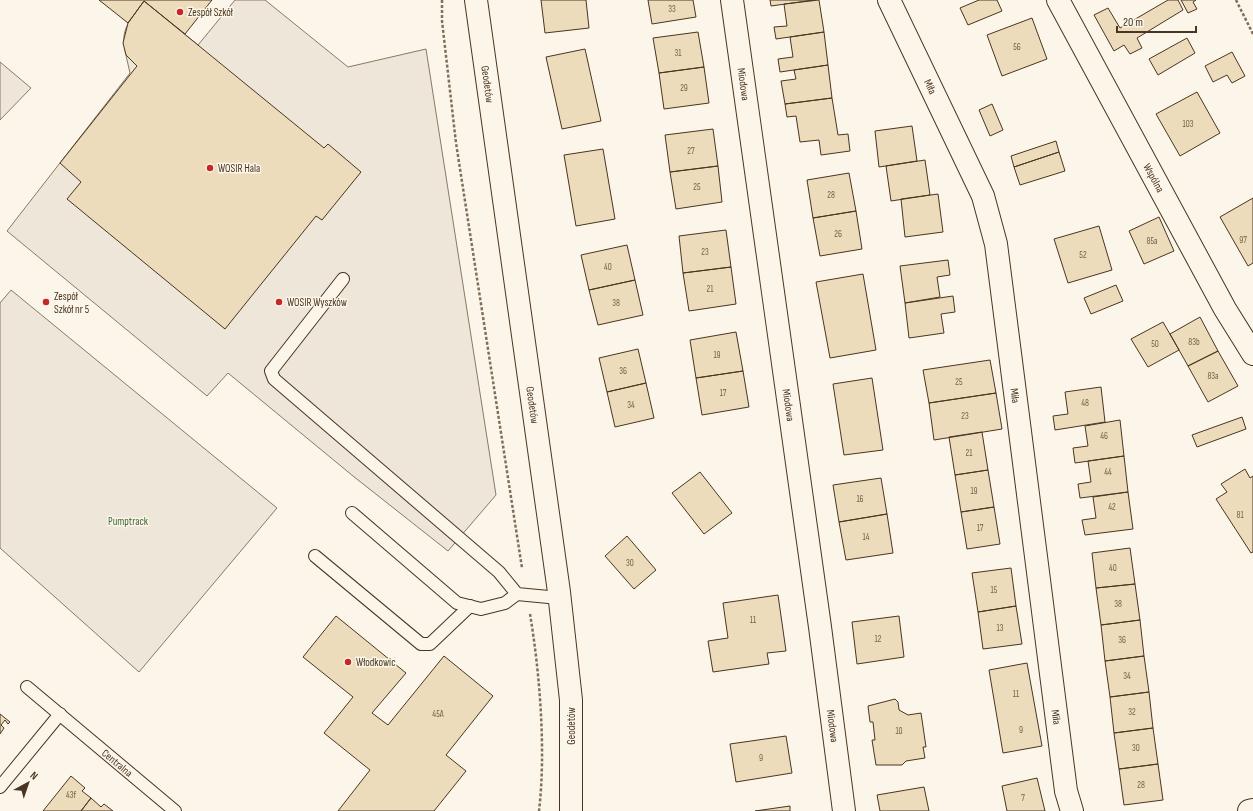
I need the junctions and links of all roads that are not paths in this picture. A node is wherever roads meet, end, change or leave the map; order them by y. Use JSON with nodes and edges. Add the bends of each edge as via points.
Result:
{"nodes":[{"id":1,"x":476,"y":0,"type":"edge"},
{"id":2,"x":732,"y":0,"type":"edge"},
{"id":3,"x":889,"y":0,"type":"edge"},
{"id":4,"x":1058,"y":0,"type":"edge"},
{"id":5,"x":343,"y":279,"type":"dead end"},
{"id":6,"x":1253,"y":354,"type":"edge"},
{"id":7,"x":352,"y":513,"type":"dead end"},
{"id":8,"x":315,"y":556,"type":"dead end"},
{"id":9,"x":517,"y":594,"type":"junction"},
{"id":10,"x":559,"y":598,"type":"junction"},
{"id":11,"x":470,"y":606,"type":"junction"},
{"id":12,"x":27,"y":687,"type":"dead end"},
{"id":13,"x":60,"y":714,"type":"junction"},
{"id":14,"x":0,"y":786,"type":"edge"},
{"id":15,"x":1253,"y":810,"type":"edge"},
{"id":16,"x":175,"y":811,"type":"edge"},
{"id":17,"x":571,"y":811,"type":"edge"},
{"id":18,"x":844,"y":811,"type":"edge"},
{"id":19,"x":1072,"y":811,"type":"edge"},
{"id":20,"x":1249,"y":811,"type":"edge"}],
"edges":[{"from":1,"to":10,"type":"street","name":"Geodetów"},
{"from":2,"to":18,"type":"street","name":"Miodowa"},
{"from":3,"to":19,"type":"street","name":"Miła","via":[[983,196],[996,244],[1066,791]]},
{"from":4,"to":6,"type":"street","name":"Wspólna","via":[[1221,302]]},
{"from":5,"to":9,"type":"lane","via":[[271,371],[274,379],[499,572]]},
{"from":7,"to":11,"type":"lane","via":[[457,603]]},
{"from":8,"to":11,"type":"lane","via":[[421,644],[430,644]]},
{"from":9,"to":10,"type":"lane"},
{"from":9,"to":11,"type":"lane","via":[[505,603],[481,609]]},
{"from":10,"to":17,"type":"street","name":"Geodetów","via":[[571,700]]},
{"from":12,"to":13,"type":"lane","name":"Centralna"},
{"from":13,"to":14,"type":"lane"},
{"from":13,"to":16,"type":"lane","name":"Centralna"},
{"from":15,"to":20,"type":"street"}]}
